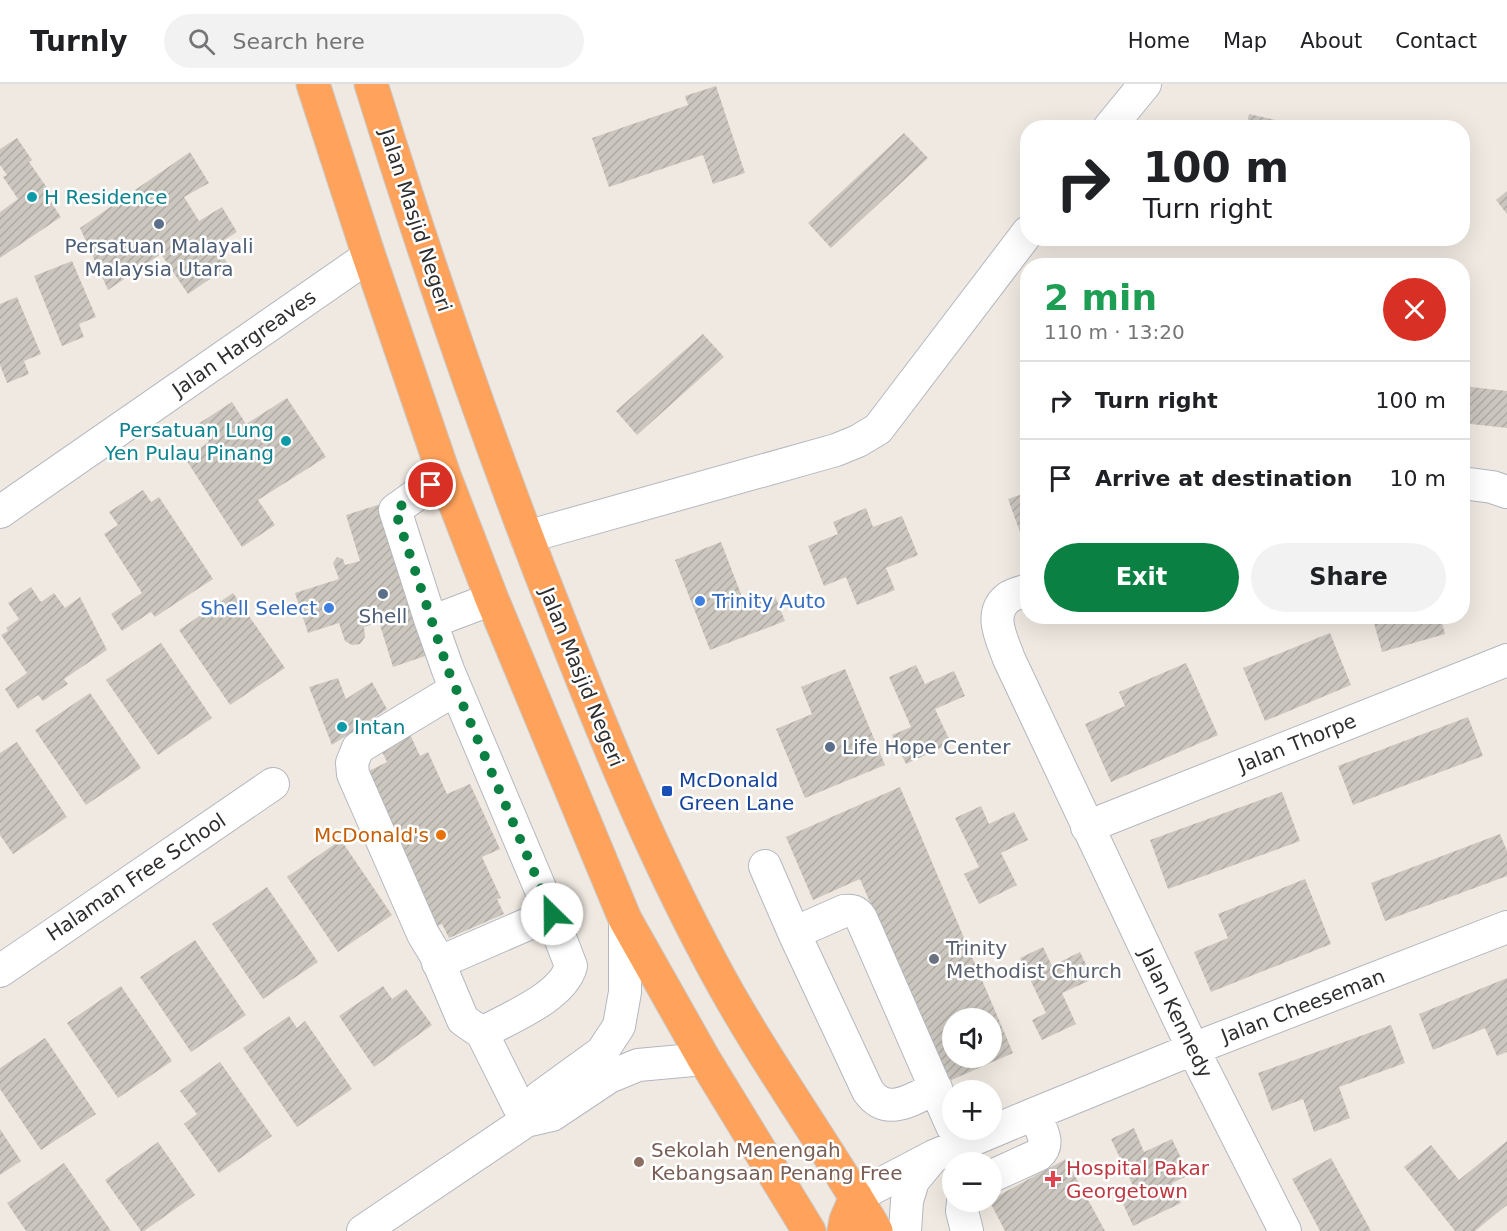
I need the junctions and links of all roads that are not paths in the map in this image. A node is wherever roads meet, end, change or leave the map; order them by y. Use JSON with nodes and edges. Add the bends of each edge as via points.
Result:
{"nodes":[{"id":1,"x":313,"y":84,"type":"edge"},
{"id":2,"x":371,"y":84,"type":"edge"},
{"id":3,"x":1145,"y":84,"type":"edge"},
{"id":4,"x":1116,"y":120,"type":"edge"},
{"id":5,"x":1020,"y":243,"type":"edge"},
{"id":6,"x":369,"y":256,"type":"junction"},
{"id":7,"x":444,"y":475,"type":"junction"},
{"id":8,"x":1470,"y":484,"type":"edge"},
{"id":9,"x":1507,"y":492,"type":"edge"},
{"id":10,"x":0,"y":512,"type":"edge"},
{"id":11,"x":526,"y":537,"type":"junction"},
{"id":12,"x":1020,"y":593,"type":"edge"},
{"id":13,"x":492,"y":599,"type":"junction"},
{"id":14,"x":431,"y":622,"type":"junction"},
{"id":15,"x":1507,"y":660,"type":"edge"},
{"id":16,"x":456,"y":689,"type":"junction"},
{"id":17,"x":273,"y":784,"type":"dead end"},
{"id":18,"x":1087,"y":827,"type":"junction"},
{"id":19,"x":765,"y":866,"type":"dead end"},
{"id":20,"x":552,"y":914,"type":"junction"},
{"id":21,"x":625,"y":919,"type":"junction"},
{"id":22,"x":1507,"y":927,"type":"edge"},
{"id":23,"x":794,"y":933,"type":"junction"},
{"id":24,"x":438,"y":963,"type":"junction"},
{"id":25,"x":0,"y":971,"type":"edge"},
{"id":26,"x":482,"y":1033,"type":"junction"},
{"id":27,"x":1193,"y":1049,"type":"junction"},
{"id":28,"x":704,"y":1059,"type":"junction"},
{"id":29,"x":936,"y":1089,"type":"junction"},
{"id":30,"x":942,"y":1110,"type":"edge"},
{"id":31,"x":1034,"y":1114,"type":"junction"},
{"id":32,"x":526,"y":1120,"type":"junction"},
{"id":33,"x":1002,"y":1124,"type":"edge"},
{"id":34,"x":948,"y":1140,"type":"edge"},
{"id":35,"x":949,"y":1140,"type":"edge"},
{"id":36,"x":1002,"y":1171,"type":"edge"},
{"id":37,"x":856,"y":1197,"type":"junction"},
{"id":38,"x":962,"y":1212,"type":"edge"},
{"id":39,"x":363,"y":1231,"type":"edge"},
{"id":40,"x":809,"y":1231,"type":"edge"},
{"id":41,"x":844,"y":1231,"type":"edge"},
{"id":42,"x":876,"y":1231,"type":"edge"},
{"id":43,"x":904,"y":1231,"type":"edge"},
{"id":44,"x":968,"y":1231,"type":"edge"},
{"id":45,"x":1285,"y":1231,"type":"edge"}],
"edges":[{"from":1,"to":6,"type":"highway"},
{"from":2,"to":11,"type":"highway","name":"Jalan Masjid Negeri"},
{"from":3,"to":4,"type":"street"},
{"from":5,"to":11,"type":"street","via":[[878,429],[868,435],[836,450]]},
{"from":6,"to":7,"type":"highway"},
{"from":6,"to":10,"type":"street","name":"Jalan Hargreaves"},
{"from":7,"to":13,"type":"highway"},
{"from":7,"to":14,"type":"street","via":[[395,510]]},
{"from":8,"to":9,"type":"street"},
{"from":11,"to":37,"type":"highway","name":"Jalan Masjid Negeri","via":[[654,850],[765,1057]]},
{"from":12,"to":18,"type":"street","name":"Jalan Kennedy","via":[[1000,607],[998,629]]},
{"from":13,"to":14,"type":"street"},
{"from":13,"to":21,"type":"highway"},
{"from":14,"to":16,"type":"street"},
{"from":15,"to":18,"type":"street","name":"Jalan Thorpe"},
{"from":16,"to":20,"type":"street"},
{"from":16,"to":24,"type":"street","via":[[358,748],[352,763],[356,784]]},
{"from":17,"to":25,"type":"street","name":"Halaman Free School"},
{"from":18,"to":27,"type":"street","name":"Jalan Kennedy"},
{"from":19,"to":23,"type":"street"},
{"from":20,"to":24,"type":"street"},
{"from":20,"to":26,"type":"street","via":[[569,958],[569,975],[546,998]]},
{"from":21,"to":28,"type":"highway"},
{"from":21,"to":32,"type":"street","via":[[625,992],[619,1026],[602,1052],[540,1097]]},
{"from":22,"to":27,"type":"street","name":"Jalan Cheeseman"},
{"from":23,"to":29,"type":"street","via":[[873,1099],[892,1106]]},
{"from":23,"to":29,"type":"street","via":[[844,911],[857,913]]},
{"from":24,"to":26,"type":"street","via":[[463,1020]]},
{"from":26,"to":32,"type":"street"},
{"from":27,"to":31,"type":"street","name":"Jalan Cheeseman"},
{"from":27,"to":45,"type":"street","name":"Jalan Kennedy"},
{"from":28,"to":32,"type":"street","via":[[638,1065],[609,1077],[552,1115]]},
{"from":28,"to":40,"type":"highway"},
{"from":29,"to":30,"type":"street"},
{"from":31,"to":33,"type":"street","name":"Jalan Cheeseman"},
{"from":31,"to":36,"type":"street","via":[[1045,1137],[1043,1150]]},
{"from":32,"to":39,"type":"street"},
{"from":34,"to":37,"type":"street","name":"Jalan Cheeseman"},
{"from":35,"to":43,"type":"street","name":"Jalan Cheeseman","via":[[913,1181]]},
{"from":37,"to":41,"type":"highway"},
{"from":37,"to":42,"type":"highway","name":"Jalan Masjid Negeri"},
{"from":38,"to":44,"type":"street"}]}
